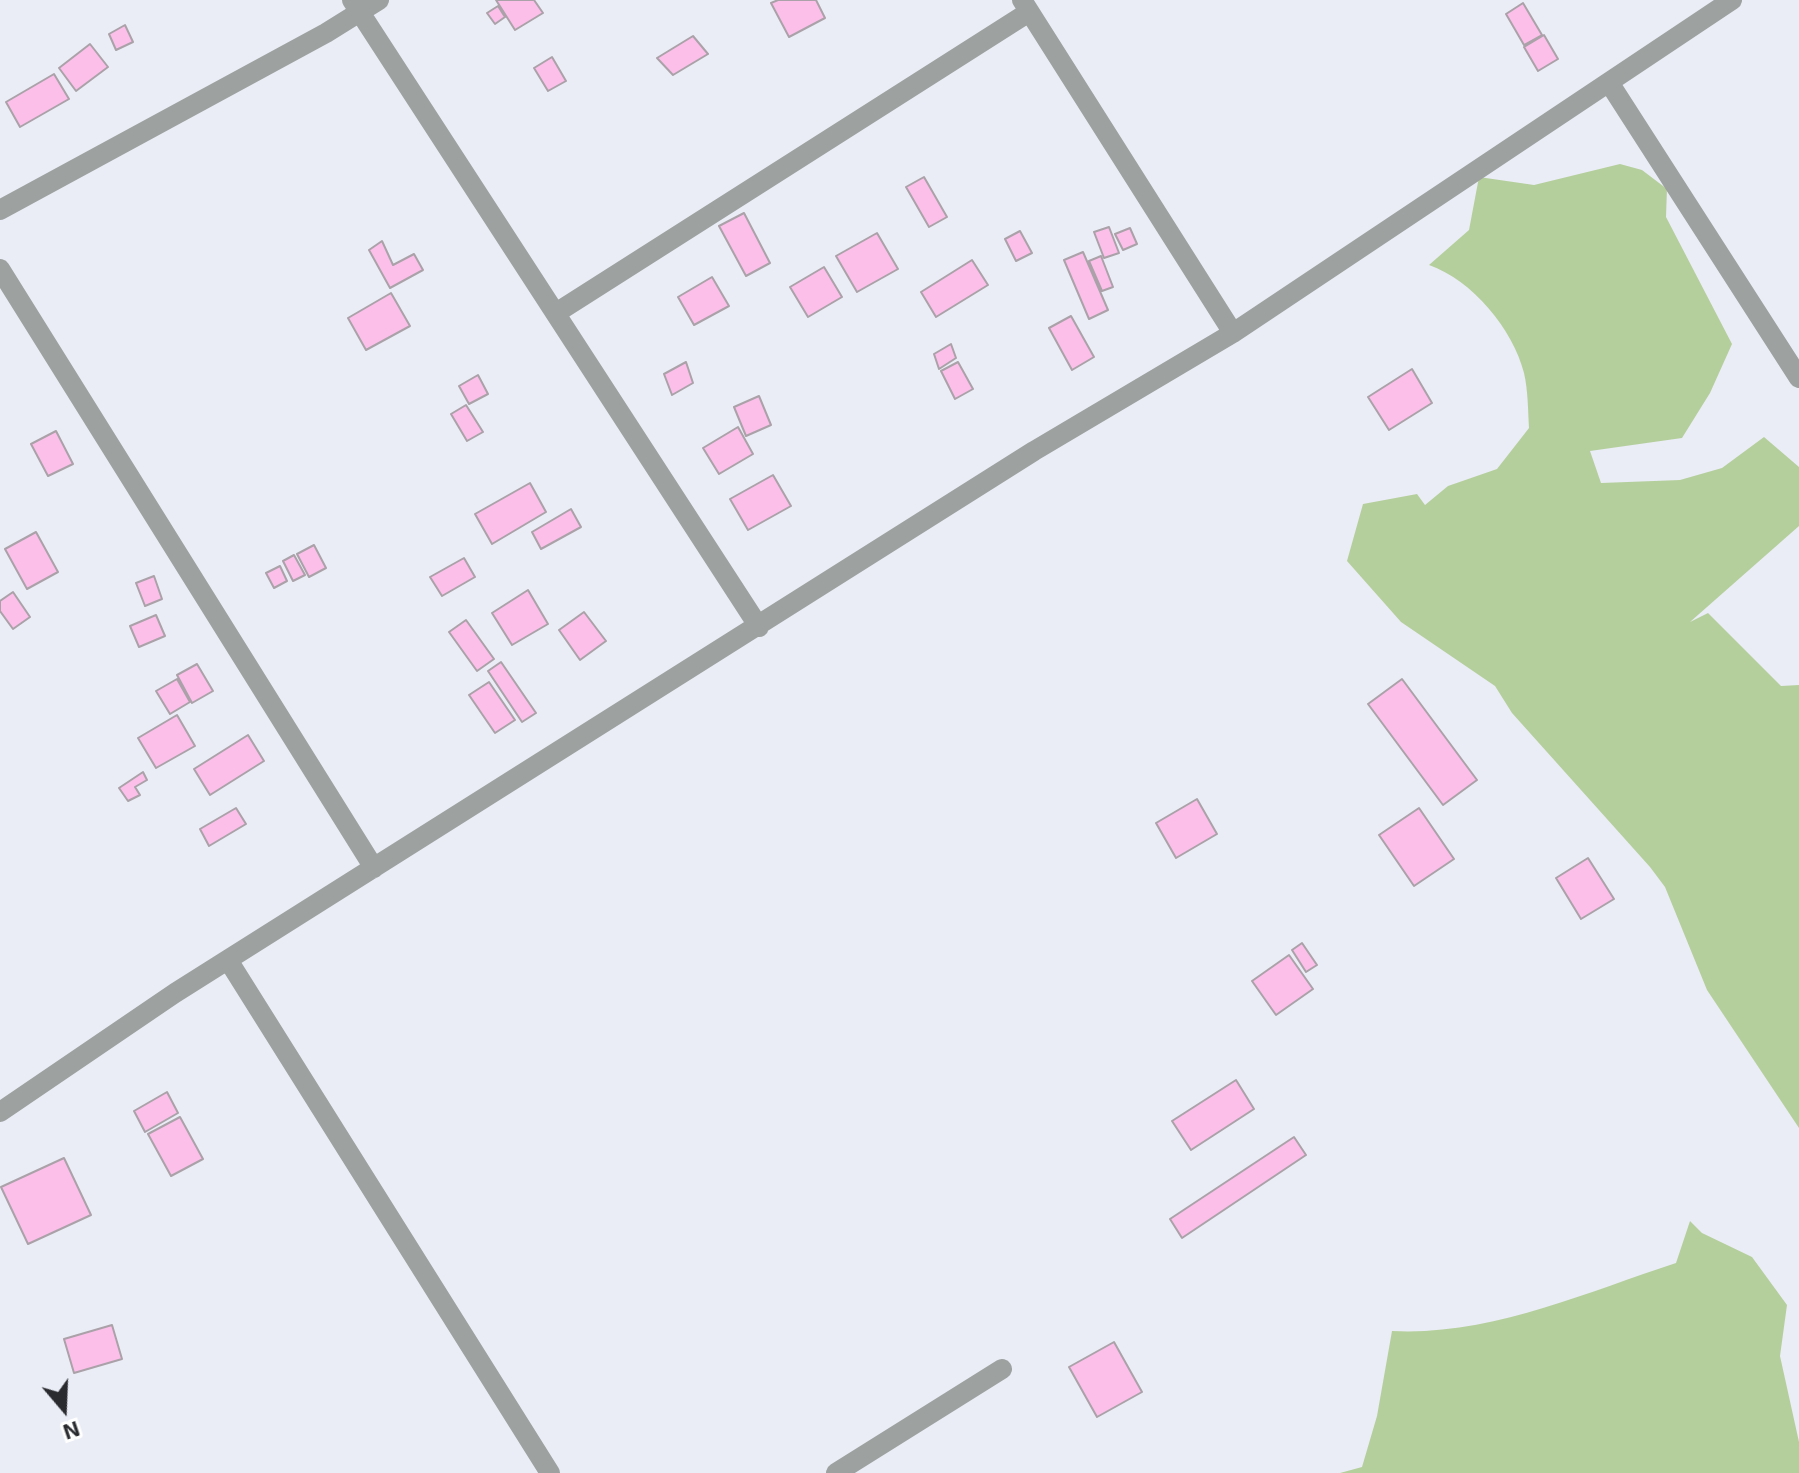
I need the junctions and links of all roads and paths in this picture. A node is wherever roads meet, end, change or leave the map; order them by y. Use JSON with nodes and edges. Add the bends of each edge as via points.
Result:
{"nodes":[{"id":1,"x":379,"y":0,"type":"edge"},
{"id":2,"x":1732,"y":0,"type":"edge"},
{"id":3,"x":356,"y":6,"type":"edge"},
{"id":4,"x":1026,"y":6,"type":"edge"},
{"id":5,"x":1610,"y":84,"type":"junction"},
{"id":6,"x":0,"y":210,"type":"edge"},
{"id":7,"x":0,"y":269,"type":"edge"},
{"id":8,"x":556,"y":313,"type":"junction"},
{"id":9,"x":1233,"y":333,"type":"junction"},
{"id":10,"x":1799,"y":378,"type":"edge"},
{"id":11,"x":759,"y":627,"type":"junction"},
{"id":12,"x":374,"y":868,"type":"junction"},
{"id":13,"x":228,"y":960,"type":"junction"},
{"id":14,"x":0,"y":1112,"type":"edge"},
{"id":15,"x":1002,"y":1369,"type":"dead end"},
{"id":16,"x":550,"y":1473,"type":"edge"},
{"id":17,"x":836,"y":1473,"type":"edge"}],
"edges":[{"from":1,"to":3,"type":"street"},
{"from":2,"to":5,"type":"street"},
{"from":3,"to":6,"type":"street","via":[[326,33]]},
{"from":3,"to":8,"type":"street"},
{"from":4,"to":8,"type":"street"},
{"from":4,"to":9,"type":"street"},
{"from":5,"to":9,"type":"street"},
{"from":5,"to":10,"type":"street"},
{"from":7,"to":12,"type":"street"},
{"from":8,"to":11,"type":"street"},
{"from":9,"to":11,"type":"street","via":[[1034,451]]},
{"from":11,"to":12,"type":"street"},
{"from":12,"to":13,"type":"street"},
{"from":13,"to":14,"type":"street"},
{"from":13,"to":16,"type":"street"},
{"from":15,"to":17,"type":"street"}]}
